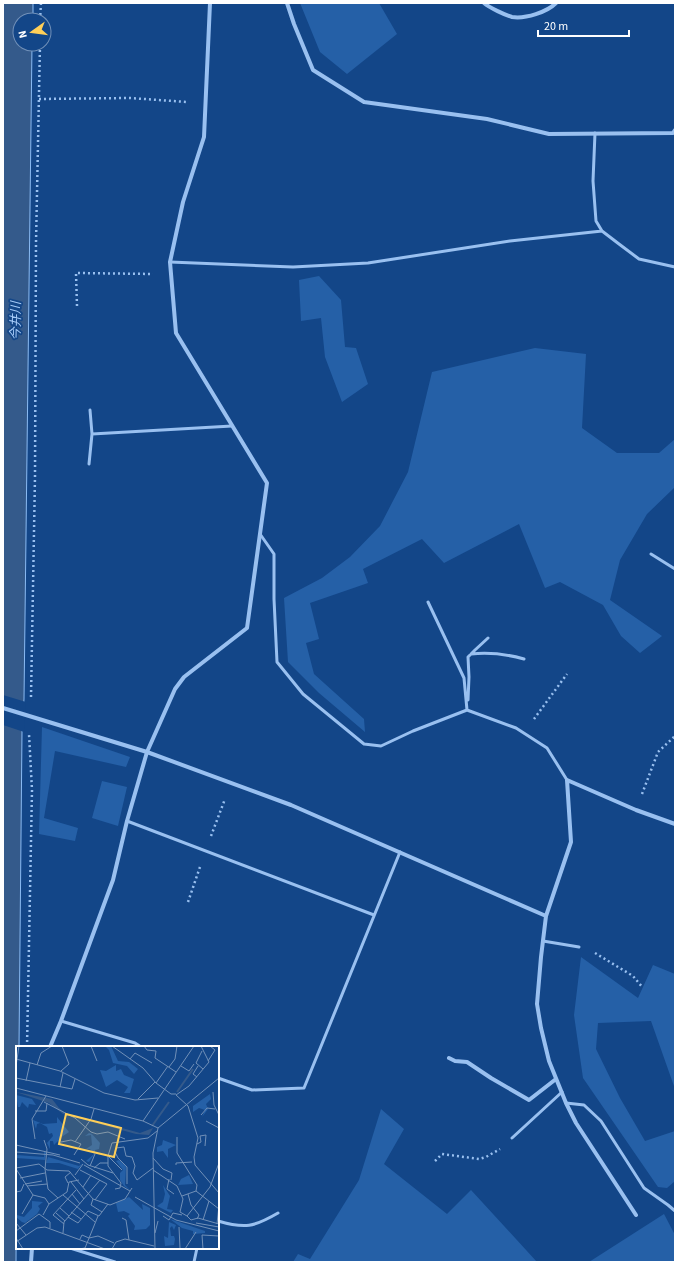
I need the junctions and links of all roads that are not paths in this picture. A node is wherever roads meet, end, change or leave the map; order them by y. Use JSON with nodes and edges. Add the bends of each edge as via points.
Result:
{"nodes":[{"id":1,"x":210,"y":3,"type":"edge"},
{"id":2,"x":287,"y":3,"type":"edge"},
{"id":3,"x":484,"y":3,"type":"edge"},
{"id":4,"x":556,"y":3,"type":"edge"},
{"id":5,"x":675,"y":130,"type":"edge"},
{"id":6,"x":595,"y":134,"type":"junction"},
{"id":7,"x":602,"y":231,"type":"junction"},
{"id":8,"x":170,"y":262,"type":"junction"},
{"id":9,"x":675,"y":267,"type":"edge"},
{"id":10,"x":90,"y":410,"type":"dead end"},
{"id":11,"x":232,"y":426,"type":"junction"},
{"id":12,"x":92,"y":434,"type":"junction"},
{"id":13,"x":89,"y":464,"type":"dead end"},
{"id":14,"x":260,"y":534,"type":"junction"},
{"id":15,"x":651,"y":554,"type":"dead end"},
{"id":16,"x":675,"y":569,"type":"edge"},
{"id":17,"x":428,"y":602,"type":"dead end"},
{"id":18,"x":488,"y":638,"type":"dead end"},
{"id":19,"x":471,"y":654,"type":"junction"},
{"id":20,"x":524,"y":659,"type":"dead end"},
{"id":21,"x":3,"y":708,"type":"edge"},
{"id":22,"x":467,"y":710,"type":"junction"},
{"id":23,"x":147,"y":752,"type":"junction"},
{"id":24,"x":567,"y":780,"type":"junction"},
{"id":25,"x":127,"y":822,"type":"junction"},
{"id":26,"x":675,"y":824,"type":"edge"},
{"id":27,"x":400,"y":852,"type":"junction"},
{"id":28,"x":374,"y":915,"type":"junction"},
{"id":29,"x":546,"y":916,"type":"junction"},
{"id":30,"x":543,"y":941,"type":"junction"},
{"id":31,"x":580,"y":947,"type":"road end"},
{"id":32,"x":61,"y":1021,"type":"junction"},
{"id":33,"x":50,"y":1046,"type":"edge"},
{"id":34,"x":140,"y":1046,"type":"edge"},
{"id":35,"x":449,"y":1058,"type":"dead end"},
{"id":36,"x":219,"y":1078,"type":"edge"},
{"id":37,"x":556,"y":1079,"type":"junction"},
{"id":38,"x":562,"y":1092,"type":"junction"},
{"id":39,"x":566,"y":1103,"type":"junction"},
{"id":40,"x":512,"y":1138,"type":"road end"},
{"id":41,"x":675,"y":1211,"type":"edge"},
{"id":42,"x":278,"y":1213,"type":"dead end"},
{"id":43,"x":636,"y":1216,"type":"dead end"},
{"id":44,"x":219,"y":1221,"type":"edge"},
{"id":45,"x":32,"y":1249,"type":"edge"},
{"id":46,"x":73,"y":1249,"type":"edge"},
{"id":47,"x":197,"y":1249,"type":"edge"},
{"id":48,"x":31,"y":1262,"type":"edge"},
{"id":49,"x":115,"y":1262,"type":"edge"},
{"id":50,"x":194,"y":1262,"type":"edge"}],
"edges":[{"from":1,"to":8,"type":"street","via":[[204,137],[183,202]]},
{"from":2,"to":6,"type":"street","via":[[313,70],[364,102],[487,119],[549,134]]},
{"from":3,"to":4,"type":"street","via":[[513,17],[531,16],[550,9]]},
{"from":5,"to":6,"type":"street","via":[[673,133]]},
{"from":6,"to":7,"type":"lane","via":[[593,181],[596,221]]},
{"from":7,"to":8,"type":"lane","via":[[510,241],[368,263],[293,267]]},
{"from":7,"to":9,"type":"lane","via":[[639,258]]},
{"from":8,"to":11,"type":"street","via":[[176,333]]},
{"from":10,"to":12,"type":"lane"},
{"from":11,"to":12,"type":"lane"},
{"from":11,"to":14,"type":"street","via":[[267,482]]},
{"from":12,"to":13,"type":"lane"},
{"from":14,"to":22,"type":"lane","via":[[274,554],[277,662],[303,694],[364,744],[380,746]]},
{"from":14,"to":23,"type":"street","via":[[247,628],[184,677],[175,689]]},
{"from":15,"to":16,"type":"lane"},
{"from":17,"to":22,"type":"lane","via":[[464,678]]},
{"from":18,"to":19,"type":"lane"},
{"from":19,"to":20,"type":"lane","via":[[484,653]]},
{"from":19,"to":22,"type":"lane","via":[[468,657]]},
{"from":21,"to":23,"type":"street"},
{"from":22,"to":24,"type":"lane","via":[[516,728],[547,748]]},
{"from":23,"to":25,"type":"street"},
{"from":23,"to":27,"type":"street","via":[[292,805]]},
{"from":24,"to":26,"type":"street"},
{"from":24,"to":29,"type":"street","via":[[570,842]]},
{"from":25,"to":28,"type":"lane"},
{"from":25,"to":32,"type":"street","via":[[113,880]]},
{"from":27,"to":28,"type":"lane"},
{"from":27,"to":29,"type":"street"},
{"from":28,"to":36,"type":"lane","via":[[304,1088],[252,1090]]},
{"from":29,"to":30,"type":"street"},
{"from":30,"to":31,"type":"lane"},
{"from":30,"to":37,"type":"street","via":[[537,1004],[540,1028]]},
{"from":32,"to":33,"type":"street"},
{"from":32,"to":34,"type":"lane"},
{"from":35,"to":37,"type":"street","via":[[467,1062],[529,1100]]},
{"from":37,"to":38,"type":"street"},
{"from":38,"to":39,"type":"street"},
{"from":38,"to":40,"type":"lane"},
{"from":39,"to":41,"type":"lane","via":[[584,1105],[601,1121],[644,1188]]},
{"from":39,"to":43,"type":"street","via":[[576,1123]]},
{"from":42,"to":44,"type":"lane","via":[[249,1226]]},
{"from":45,"to":48,"type":"street"},
{"from":46,"to":49,"type":"lane"},
{"from":47,"to":50,"type":"lane"}]}
